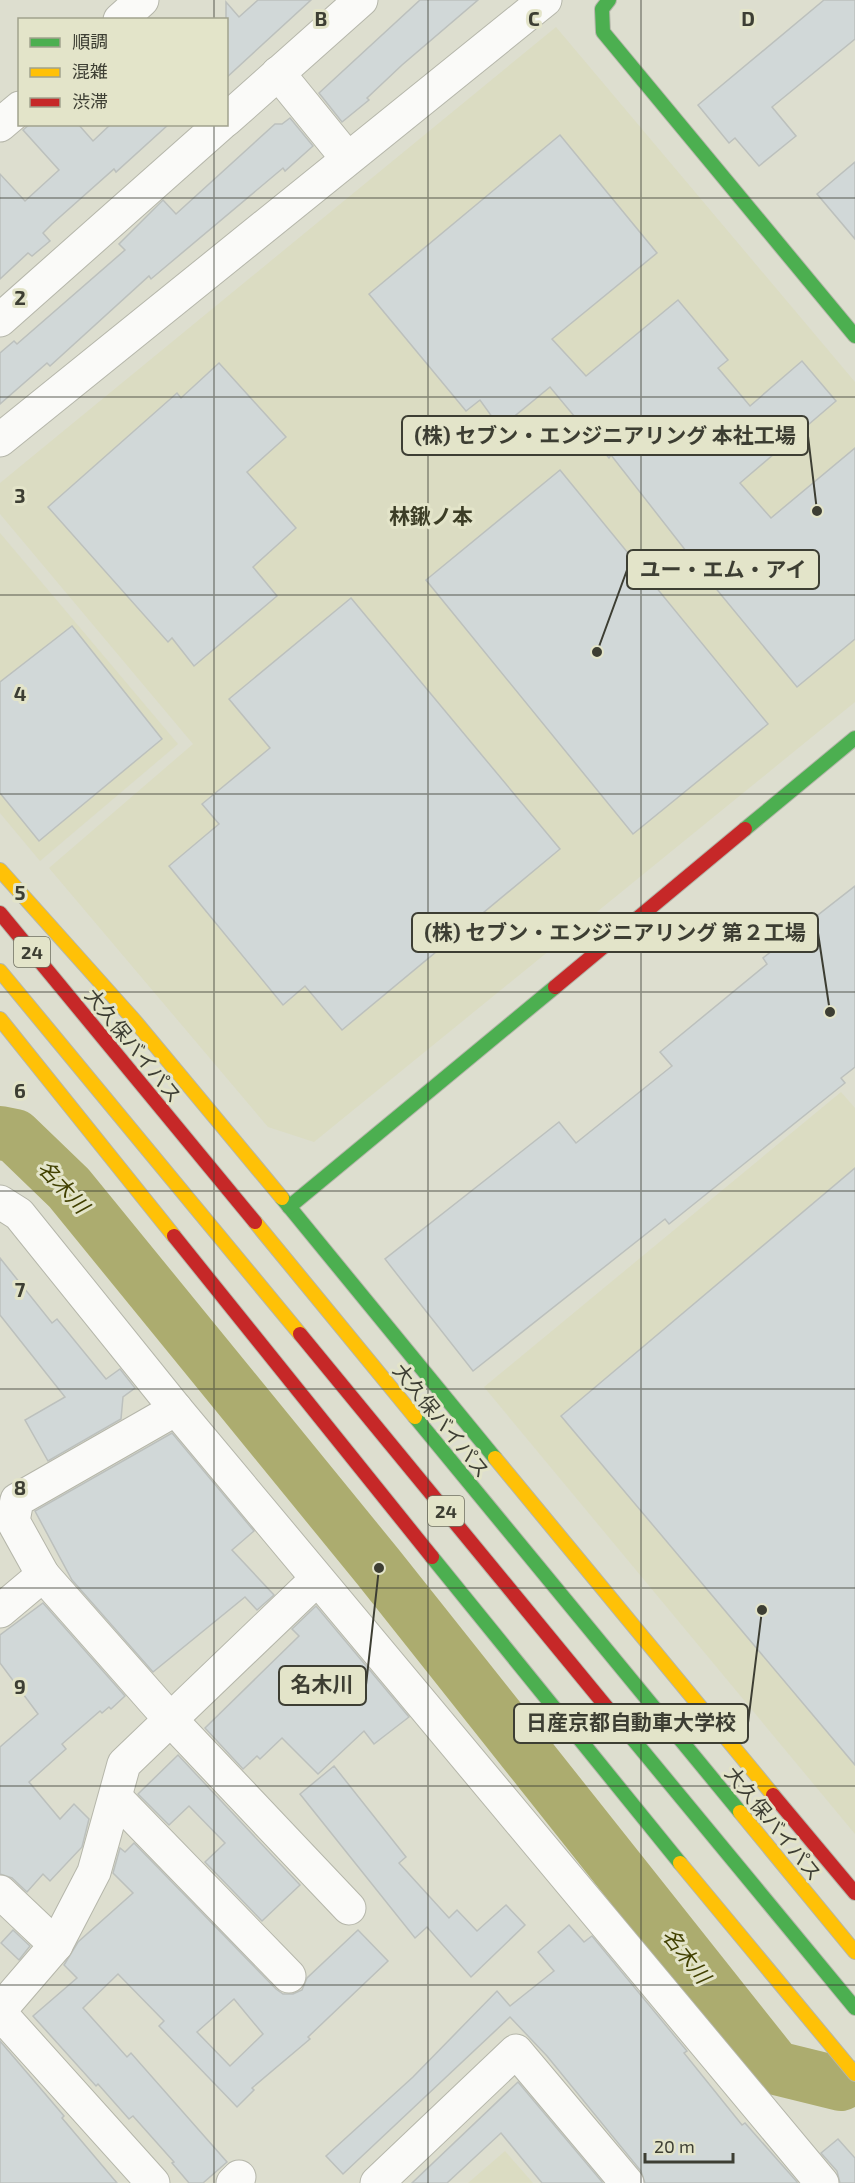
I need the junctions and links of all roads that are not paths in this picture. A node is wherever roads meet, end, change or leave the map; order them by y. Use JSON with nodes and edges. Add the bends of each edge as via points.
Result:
{"nodes":[{"id":1,"x":361,"y":0,"type":"edge"},
{"id":2,"x":544,"y":0,"type":"edge"},
{"id":3,"x":609,"y":0,"type":"edge"},
{"id":4,"x":278,"y":73,"type":"junction"},
{"id":5,"x":18,"y":110,"type":"edge"},
{"id":6,"x":228,"y":114,"type":"edge"},
{"id":7,"x":0,"y":125,"type":"edge"},
{"id":8,"x":215,"y":126,"type":"edge"},
{"id":9,"x":347,"y":158,"type":"junction"},
{"id":10,"x":0,"y":320,"type":"edge"},
{"id":11,"x":855,"y":336,"type":"edge"},
{"id":12,"x":0,"y":440,"type":"edge"},
{"id":13,"x":855,"y":738,"type":"edge"},
{"id":14,"x":0,"y":870,"type":"edge"},
{"id":15,"x":0,"y":913,"type":"edge"},
{"id":16,"x":0,"y":971,"type":"edge"},
{"id":17,"x":0,"y":1019,"type":"edge"},
{"id":18,"x":0,"y":1202,"type":"edge"},
{"id":19,"x":289,"y":1207,"type":"junction"},
{"id":20,"x":176,"y":1409,"type":"junction"},
{"id":21,"x":43,"y":1575,"type":"junction"},
{"id":22,"x":316,"y":1579,"type":"junction"},
{"id":23,"x":0,"y":1611,"type":"edge"},
{"id":24,"x":170,"y":1719,"type":"junction"},
{"id":25,"x":116,"y":1798,"type":"junction"},
{"id":26,"x":0,"y":1892,"type":"edge"},
{"id":27,"x":855,"y":1893,"type":"edge"},
{"id":28,"x":349,"y":1908,"type":"dead end"},
{"id":29,"x":56,"y":1944,"type":"junction"},
{"id":30,"x":855,"y":1952,"type":"edge"},
{"id":31,"x":289,"y":1976,"type":"dead end"},
{"id":32,"x":855,"y":2008,"type":"edge"},
{"id":33,"x":0,"y":2012,"type":"edge"},
{"id":34,"x":855,"y":2074,"type":"edge"},
{"id":35,"x":153,"y":2183,"type":"edge"},
{"id":36,"x":377,"y":2183,"type":"edge"},
{"id":37,"x":627,"y":2183,"type":"edge"},
{"id":38,"x":822,"y":2183,"type":"edge"}],
"edges":[{"from":1,"to":4,"type":"street"},
{"from":2,"to":9,"type":"street"},
{"from":3,"to":11,"type":"main road","via":[[602,9],[603,32]]},
{"from":4,"to":6,"type":"street"},
{"from":4,"to":9,"type":"street"},
{"from":5,"to":7,"type":"street"},
{"from":8,"to":10,"type":"street"},
{"from":9,"to":12,"type":"street"},
{"from":13,"to":19,"type":"main road"},
{"from":14,"to":19,"type":"main road","via":[[65,939]]},
{"from":15,"to":30,"type":"main road","name":"大久保バイパス","number":"24"},
{"from":16,"to":32,"type":"main road","number":"24"},
{"from":17,"to":34,"type":"main road","via":[[616,1786]]},
{"from":18,"to":20,"type":"street","via":[[20,1214]]},
{"from":19,"to":27,"type":"main road"},
{"from":20,"to":21,"type":"street","via":[[17,1500],[13,1521]]},
{"from":20,"to":22,"type":"street"},
{"from":21,"to":23,"type":"street"},
{"from":21,"to":24,"type":"street"},
{"from":22,"to":24,"type":"street"},
{"from":22,"to":38,"type":"street"},
{"from":24,"to":25,"type":"street","via":[[124,1764]]},
{"from":24,"to":28,"type":"street"},
{"from":25,"to":29,"type":"street","via":[[94,1872]]},
{"from":25,"to":31,"type":"street"},
{"from":26,"to":29,"type":"street"},
{"from":29,"to":33,"type":"street"},
{"from":33,"to":35,"type":"street"},
{"from":36,"to":37,"type":"street","via":[[516,2051]]}]}
